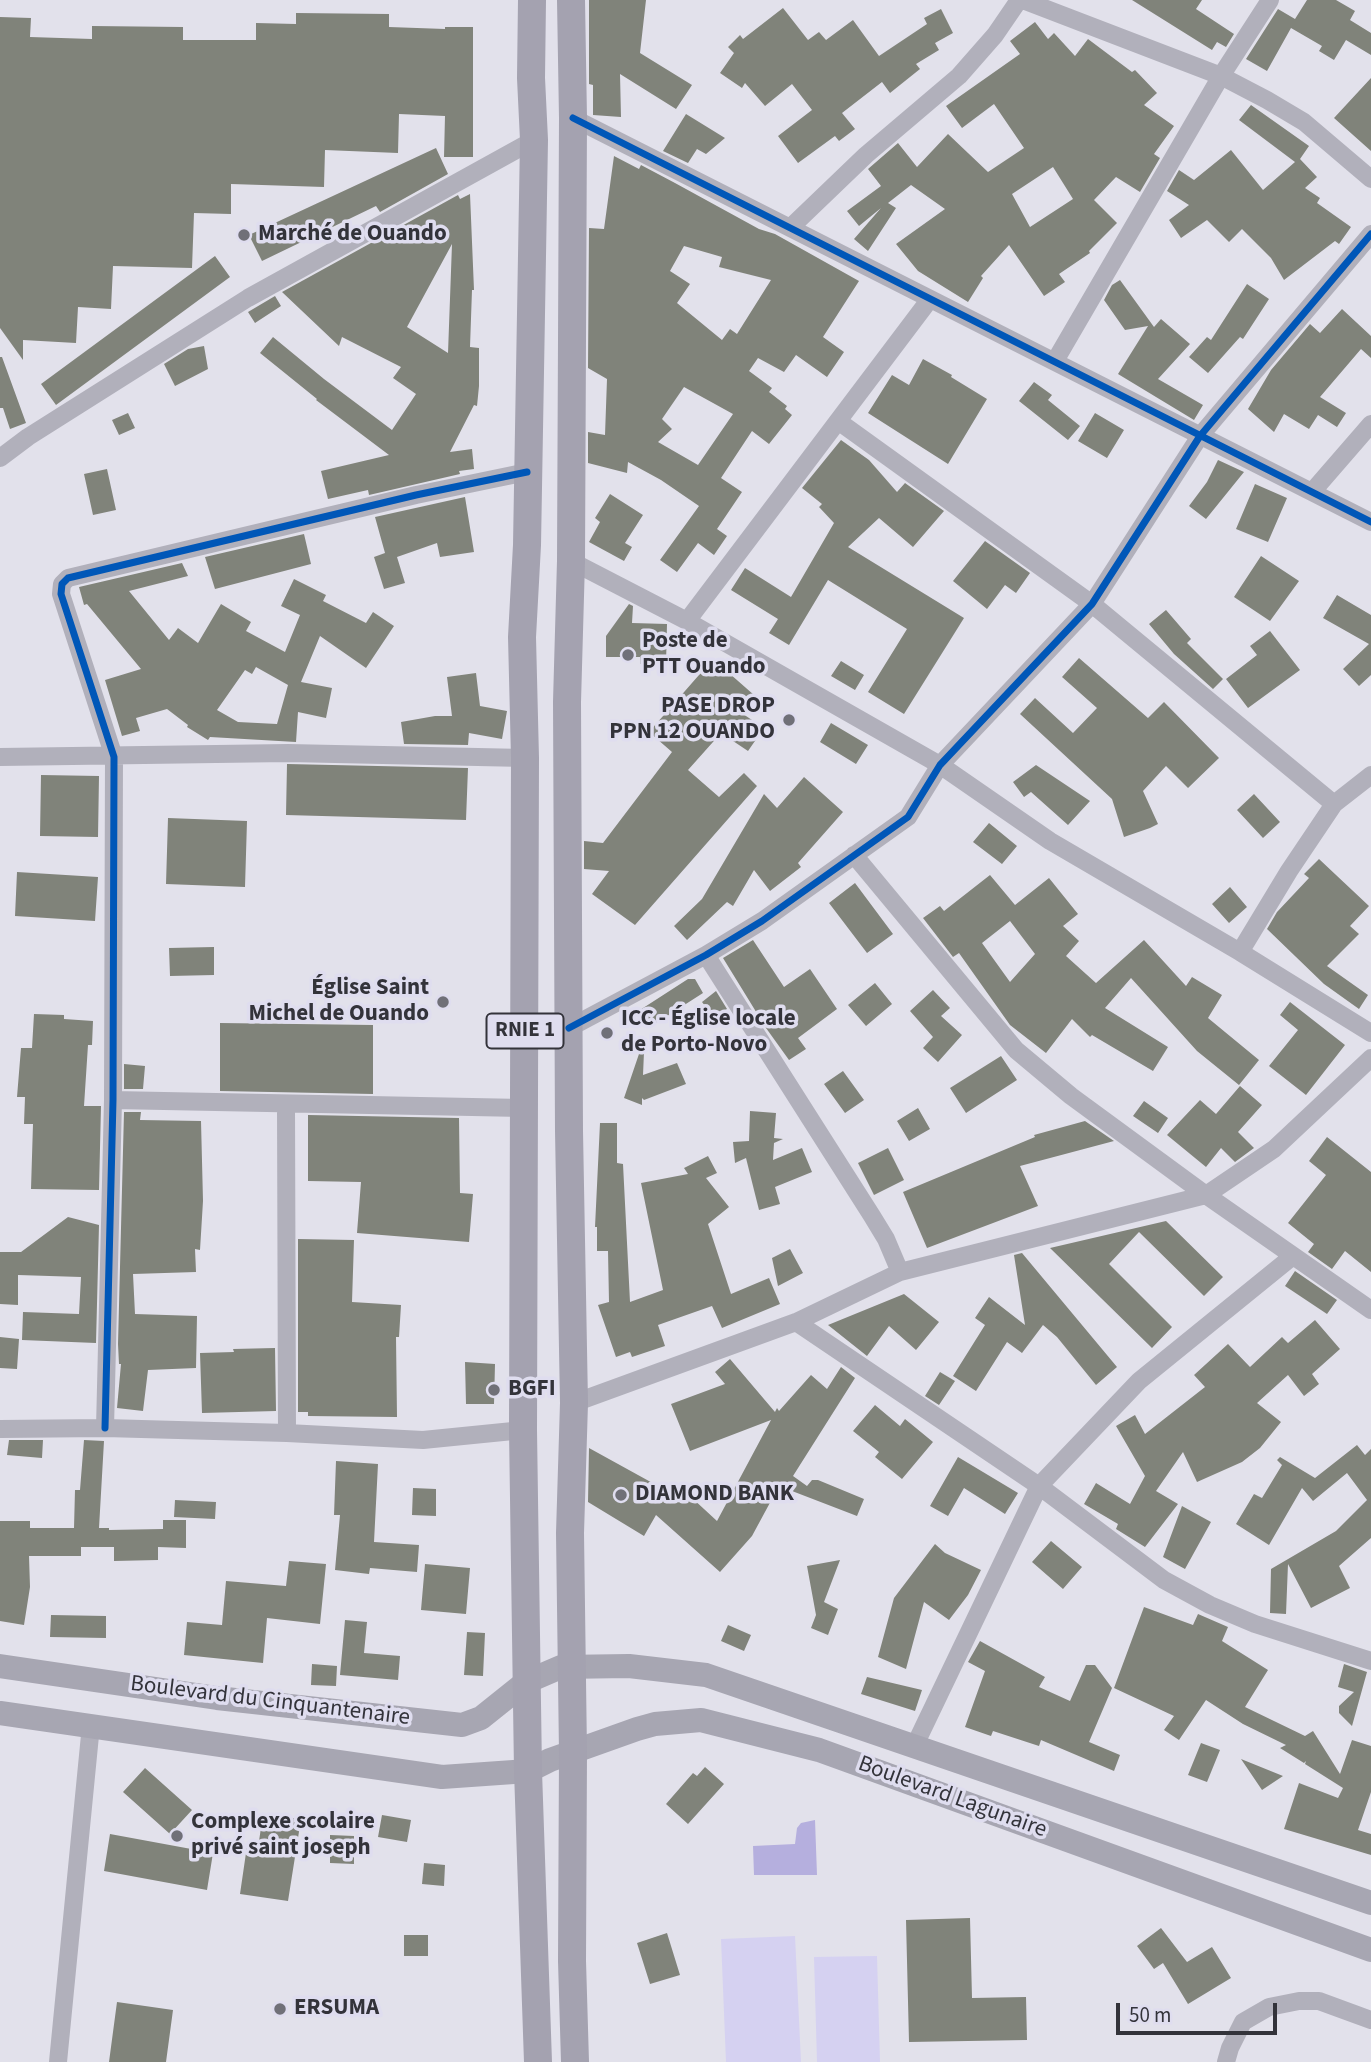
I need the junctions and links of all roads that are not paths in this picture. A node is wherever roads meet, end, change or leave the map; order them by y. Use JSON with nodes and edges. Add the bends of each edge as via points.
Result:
{"nodes":[{"id":1,"x":532,"y":0,"type":"edge"},
{"id":2,"x":571,"y":0,"type":"edge"},
{"id":3,"x":1021,"y":0,"type":"edge"},
{"id":4,"x":1270,"y":0,"type":"edge"},
{"id":5,"x":1221,"y":76,"type":"junction"},
{"id":6,"x":573,"y":118,"type":"junction"},
{"id":7,"x":534,"y":140,"type":"junction"},
{"id":8,"x":1371,"y":179,"type":"edge"},
{"id":9,"x":791,"y":227,"type":"junction"},
{"id":10,"x":1371,"y":234,"type":"edge"},
{"id":11,"x":930,"y":299,"type":"junction"},
{"id":12,"x":1055,"y":361,"type":"junction"},
{"id":13,"x":838,"y":421,"type":"junction"},
{"id":14,"x":1371,"y":424,"type":"edge"},
{"id":15,"x":1200,"y":436,"type":"junction"},
{"id":16,"x":0,"y":458,"type":"edge"},
{"id":17,"x":527,"y":472,"type":"junction"},
{"id":18,"x":1312,"y":492,"type":"junction"},
{"id":19,"x":1371,"y":522,"type":"edge"},
{"id":20,"x":571,"y":561,"type":"junction"},
{"id":21,"x":1092,"y":604,"type":"junction"},
{"id":22,"x":687,"y":621,"type":"junction"},
{"id":23,"x":0,"y":757,"type":"edge"},
{"id":24,"x":114,"y":757,"type":"junction"},
{"id":25,"x":525,"y":758,"type":"junction"},
{"id":26,"x":940,"y":765,"type":"junction"},
{"id":27,"x":1371,"y":775,"type":"edge"},
{"id":28,"x":1334,"y":804,"type":"junction"},
{"id":29,"x":854,"y":855,"type":"junction"},
{"id":30,"x":1240,"y":952,"type":"junction"},
{"id":31,"x":706,"y":955,"type":"junction"},
{"id":32,"x":569,"y":1028,"type":"junction"},
{"id":33,"x":1371,"y":1033,"type":"edge"},
{"id":34,"x":1371,"y":1058,"type":"edge"},
{"id":35,"x":113,"y":1100,"type":"junction"},
{"id":36,"x":286,"y":1105,"type":"junction"},
{"id":37,"x":523,"y":1108,"type":"junction"},
{"id":38,"x":1206,"y":1195,"type":"junction"},
{"id":39,"x":1293,"y":1256,"type":"junction"},
{"id":40,"x":900,"y":1272,"type":"junction"},
{"id":41,"x":1371,"y":1310,"type":"edge"},
{"id":42,"x":796,"y":1322,"type":"junction"},
{"id":43,"x":573,"y":1403,"type":"junction"},
{"id":44,"x":105,"y":1428,"type":"junction"},
{"id":45,"x":0,"y":1429,"type":"edge"},
{"id":46,"x":523,"y":1430,"type":"junction"},
{"id":47,"x":287,"y":1433,"type":"junction"},
{"id":48,"x":1039,"y":1486,"type":"junction"},
{"id":49,"x":1371,"y":1661,"type":"edge"},
{"id":50,"x":0,"y":1666,"type":"edge"},
{"id":51,"x":570,"y":1667,"type":"junction"},
{"id":52,"x":526,"y":1682,"type":"junction"},
{"id":53,"x":0,"y":1713,"type":"edge"},
{"id":54,"x":91,"y":1726,"type":"junction"},
{"id":55,"x":914,"y":1747,"type":"junction"},
{"id":56,"x":573,"y":1753,"type":"junction"},
{"id":57,"x":527,"y":1771,"type":"junction"},
{"id":58,"x":1371,"y":1903,"type":"edge"},
{"id":59,"x":1371,"y":1950,"type":"edge"},
{"id":60,"x":1371,"y":2020,"type":"edge"},
{"id":61,"x":58,"y":2062,"type":"edge"},
{"id":62,"x":538,"y":2062,"type":"edge"},
{"id":63,"x":575,"y":2062,"type":"edge"},
{"id":64,"x":1226,"y":2062,"type":"edge"}],
"edges":[{"from":1,"to":7,"type":"highway","number":"RNIE 1"},
{"from":2,"to":6,"type":"highway","number":"RNIE 1"},
{"from":3,"to":5,"type":"street"},
{"from":3,"to":9,"type":"street","via":[[959,76]]},
{"from":4,"to":5,"type":"street"},
{"from":5,"to":8,"type":"street","via":[[1304,122]]},
{"from":5,"to":12,"type":"street"},
{"from":6,"to":9,"type":"street"},
{"from":6,"to":20,"type":"highway","number":"RNIE 1"},
{"from":7,"to":16,"type":"street","via":[[248,298]]},
{"from":7,"to":17,"type":"highway","number":"RNIE 1"},
{"from":9,"to":11,"type":"street"},
{"from":10,"to":15,"type":"street"},
{"from":11,"to":12,"type":"street"},
{"from":11,"to":13,"type":"street"},
{"from":12,"to":15,"type":"street"},
{"from":13,"to":21,"type":"street"},
{"from":13,"to":22,"type":"street"},
{"from":14,"to":18,"type":"street"},
{"from":15,"to":18,"type":"street"},
{"from":15,"to":21,"type":"street"},
{"from":17,"to":24,"type":"street","via":[[68,578],[61,594]]},
{"from":17,"to":25,"type":"highway","number":"RNIE 1","via":[[522,638]]},
{"from":18,"to":19,"type":"street"},
{"from":20,"to":22,"type":"street"},
{"from":20,"to":32,"type":"highway","number":"RNIE 1"},
{"from":21,"to":26,"type":"street"},
{"from":21,"to":28,"type":"street"},
{"from":22,"to":26,"type":"street"},
{"from":23,"to":24,"type":"street"},
{"from":24,"to":25,"type":"street","via":[[288,753]]},
{"from":24,"to":35,"type":"street"},
{"from":25,"to":37,"type":"highway","number":"RNIE 1"},
{"from":26,"to":29,"type":"street","via":[[908,817]]},
{"from":26,"to":30,"type":"street","via":[[1050,841]]},
{"from":27,"to":28,"type":"street"},
{"from":28,"to":30,"type":"street"},
{"from":29,"to":31,"type":"street"},
{"from":29,"to":38,"type":"street","via":[[1016,1050]]},
{"from":30,"to":33,"type":"street"},
{"from":31,"to":32,"type":"street"},
{"from":31,"to":40,"type":"street","via":[[872,1216]]},
{"from":32,"to":43,"type":"highway","number":"RNIE 1"},
{"from":34,"to":38,"type":"street","via":[[1274,1149]]},
{"from":35,"to":36,"type":"street"},
{"from":35,"to":44,"type":"street"},
{"from":36,"to":37,"type":"street"},
{"from":36,"to":47,"type":"street"},
{"from":37,"to":46,"type":"highway","number":"RNIE 1"},
{"from":38,"to":39,"type":"street"},
{"from":38,"to":40,"type":"street"},
{"from":39,"to":41,"type":"street"},
{"from":39,"to":48,"type":"street","via":[[1139,1381]]},
{"from":40,"to":42,"type":"street"},
{"from":42,"to":43,"type":"street"},
{"from":42,"to":48,"type":"street"},
{"from":43,"to":51,"type":"highway","number":"RNIE 1"},
{"from":44,"to":45,"type":"street"},
{"from":44,"to":47,"type":"street"},
{"from":46,"to":47,"type":"street","via":[[424,1440]]},
{"from":46,"to":52,"type":"highway","number":"RNIE 1"},
{"from":48,"to":49,"type":"street","via":[[1164,1580],[1210,1605]]},
{"from":48,"to":55,"type":"street"},
{"from":50,"to":52,"type":"main road","name":"Boulevard du Cinquantenaire","via":[[217,1698],[462,1725],[481,1718]]},
{"from":51,"to":52,"type":"main road","name":"Boulevard Lagunaire"},
{"from":51,"to":55,"type":"main road","name":"Boulevard Lagunaire","via":[[629,1666],[706,1675]]},
{"from":51,"to":56,"type":"highway","number":"RNIE 1"},
{"from":52,"to":57,"type":"highway","number":"RNIE 1"},
{"from":53,"to":54,"type":"main road","name":"Boulevard du Cinquantenaire"},
{"from":54,"to":57,"type":"main road","name":"Boulevard du Cinquantenaire","via":[[442,1777]]},
{"from":54,"to":61,"type":"street"},
{"from":55,"to":58,"type":"main road","name":"Boulevard Lagunaire"},
{"from":56,"to":57,"type":"main road","name":"Boulevard Lagunaire"},
{"from":56,"to":59,"type":"main road","name":"Boulevard Lagunaire","via":[[655,1724],[701,1720],[743,1730],[819,1750]]},
{"from":56,"to":63,"type":"highway","number":"RNIE 1"},
{"from":57,"to":62,"type":"highway","number":"RNIE 1"},
{"from":60,"to":64,"type":"street","via":[[1319,2001],[1269,2007],[1243,2022]]}]}
